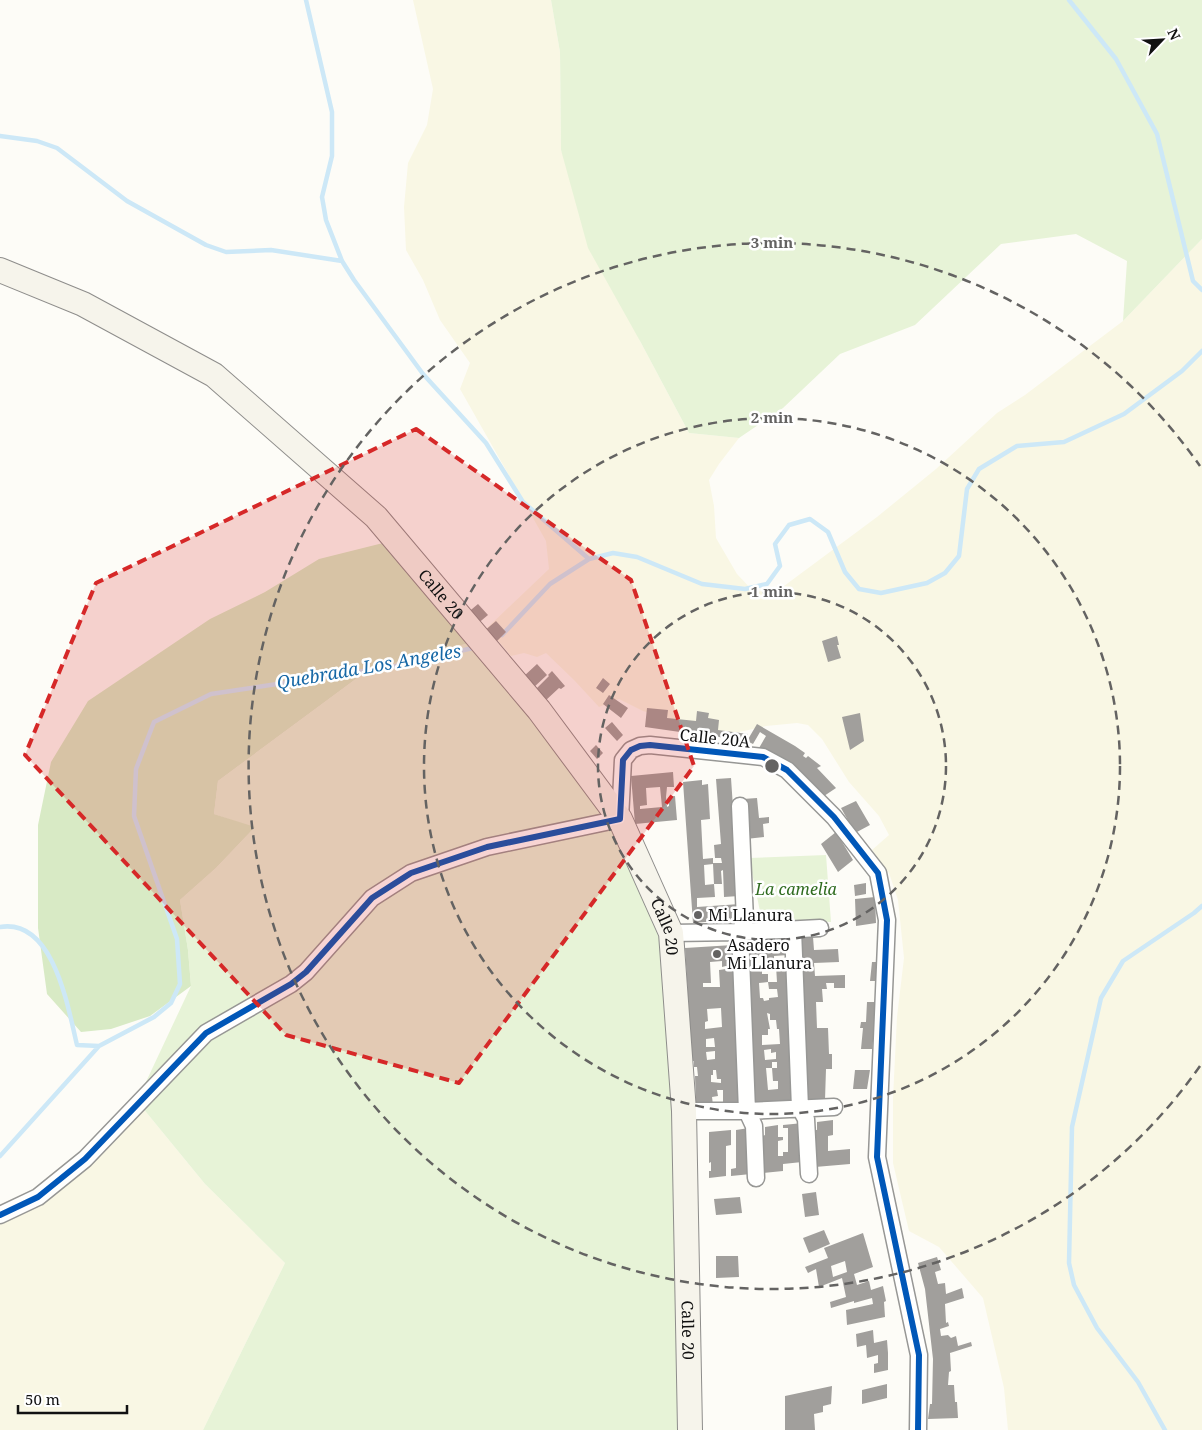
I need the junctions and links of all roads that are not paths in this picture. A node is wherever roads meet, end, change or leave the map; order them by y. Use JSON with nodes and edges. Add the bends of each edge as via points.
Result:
{"nodes":[{"id":1,"x":0,"y":270,"type":"edge"},
{"id":2,"x":740,"y":806,"type":"dead end"},
{"id":3,"x":620,"y":819,"type":"junction"},
{"id":4,"x":820,"y":928,"type":"dead end"},
{"id":5,"x":793,"y":930,"type":"junction"},
{"id":6,"x":740,"y":932,"type":"junction"},
{"id":7,"x":671,"y":933,"type":"junction"},
{"id":8,"x":834,"y":1106,"type":"dead end"},
{"id":9,"x":800,"y":1108,"type":"junction"},
{"id":10,"x":684,"y":1111,"type":"junction"},
{"id":11,"x":747,"y":1111,"type":"junction"},
{"id":12,"x":809,"y":1174,"type":"dead end"},
{"id":13,"x":756,"y":1178,"type":"dead end"},
{"id":14,"x":0,"y":1215,"type":"edge"},
{"id":15,"x":690,"y":1430,"type":"edge"},
{"id":16,"x":918,"y":1430,"type":"edge"}],
"edges":[{"from":1,"to":3,"type":"main road","name":"Calle 20","via":[[83,304],[214,375],[376,517],[540,710]]},
{"from":2,"to":6,"type":"street","via":[[745,920]]},
{"from":3,"to":7,"type":"main road","name":"Calle 20"},
{"from":3,"to":14,"type":"street","via":[[487,847],[411,873],[372,898],[292,984],[206,1033],[85,1159],[38,1197]]},
{"from":3,"to":16,"type":"street","name":"Calle 20A","via":[[623,760],[631,750],[640,746],[763,757],[799,781],[834,817],[878,873],[887,920],[878,1157],[919,1355]]},
{"from":4,"to":5,"type":"street"},
{"from":5,"to":6,"type":"street"},
{"from":5,"to":9,"type":"street"},
{"from":6,"to":7,"type":"street"},
{"from":6,"to":11,"type":"street"},
{"from":7,"to":10,"type":"main road","name":"Calle 20"},
{"from":8,"to":9,"type":"street"},
{"from":9,"to":11,"type":"street"},
{"from":9,"to":12,"type":"street","via":[[806,1119]]},
{"from":10,"to":11,"type":"street"},
{"from":10,"to":15,"type":"main road","name":"Calle 20"},
{"from":11,"to":13,"type":"street","via":[[754,1126]]}]}
